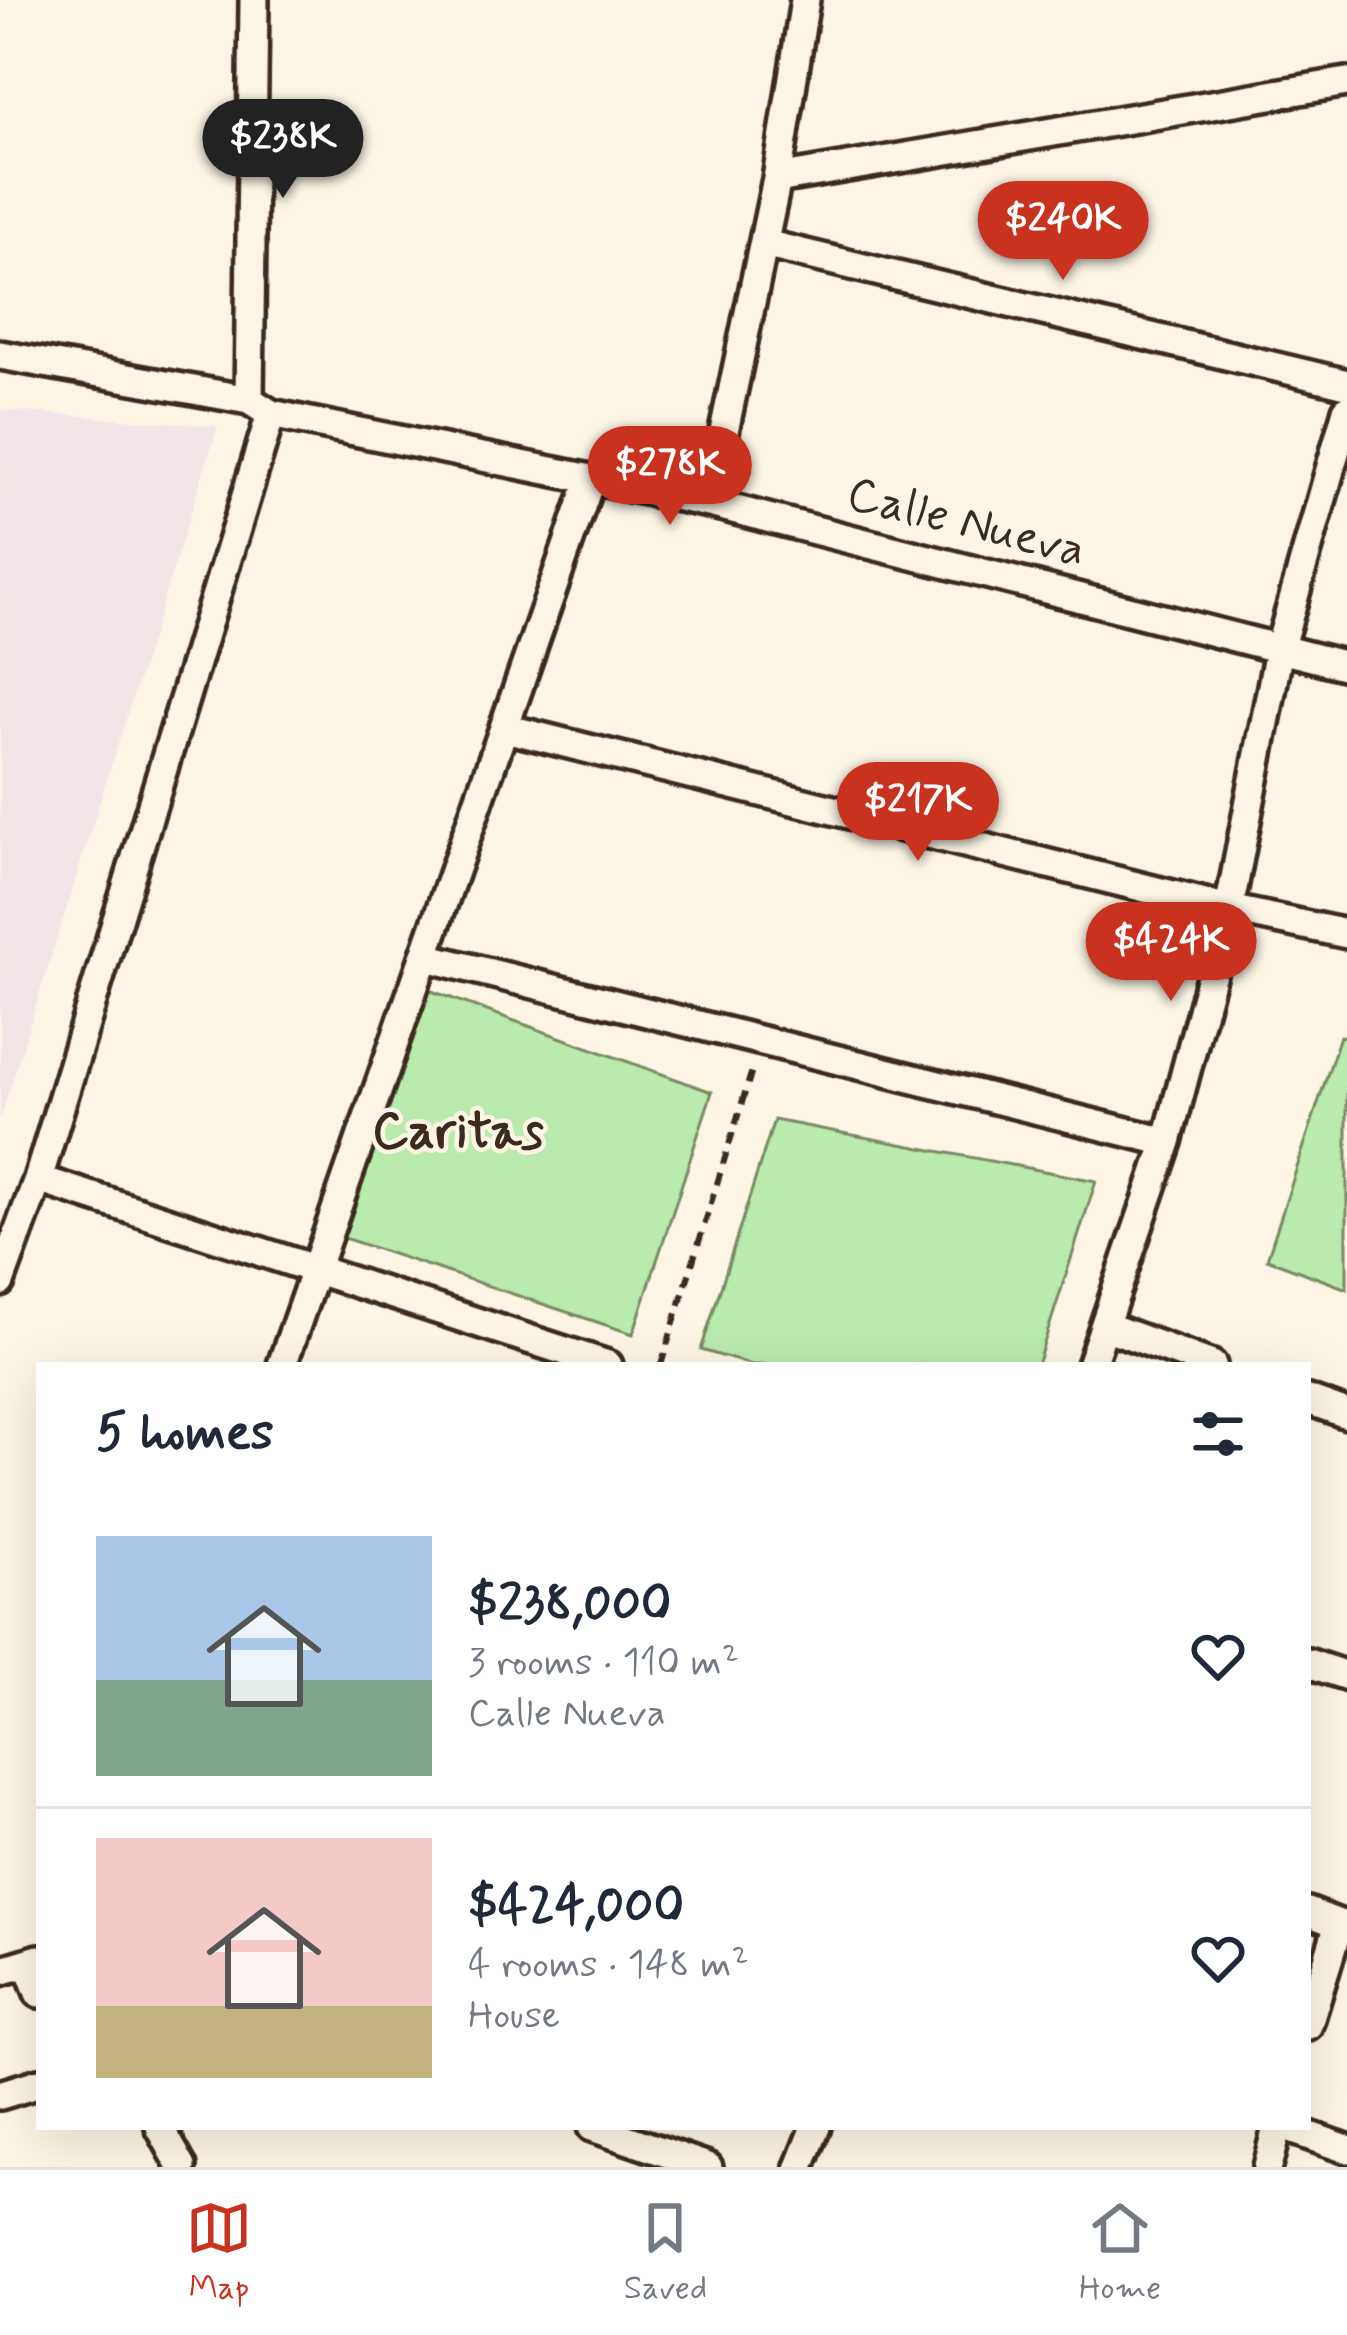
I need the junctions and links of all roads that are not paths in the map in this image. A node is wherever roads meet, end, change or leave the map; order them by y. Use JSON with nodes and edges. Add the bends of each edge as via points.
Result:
{"nodes":[{"id":1,"x":254,"y":0,"type":"edge"},
{"id":2,"x":806,"y":0,"type":"edge"},
{"id":3,"x":1347,"y":82,"type":"edge"},
{"id":4,"x":778,"y":178,"type":"junction"},
{"id":5,"x":764,"y":244,"type":"junction"},
{"id":6,"x":0,"y":356,"type":"edge"},
{"id":7,"x":1347,"y":384,"type":"edge"},
{"id":8,"x":260,"y":407,"type":"junction"},
{"id":9,"x":1347,"y":410,"type":"edge"},
{"id":10,"x":590,"y":481,"type":"junction"},
{"id":11,"x":709,"y":503,"type":"junction"},
{"id":12,"x":1280,"y":650,"type":"junction"},
{"id":13,"x":1347,"y":666,"type":"edge"},
{"id":14,"x":505,"y":728,"type":"junction"},
{"id":15,"x":1229,"y":909,"type":"junction"},
{"id":16,"x":1347,"y":934,"type":"edge"},
{"id":17,"x":426,"y":957,"type":"junction"},
{"id":18,"x":1167,"y":1142,"type":"junction"},
{"id":19,"x":38,"y":1179,"type":"junction"},
{"id":20,"x":317,"y":1271,"type":"junction"},
{"id":21,"x":0,"y":1282,"type":"edge"},
{"id":22,"x":1105,"y":1326,"type":"junction"},
{"id":23,"x":524,"y":1352,"type":"edge"},
{"id":24,"x":283,"y":1362,"type":"edge"},
{"id":25,"x":589,"y":1362,"type":"edge"},
{"id":26,"x":1092,"y":1362,"type":"edge"},
{"id":27,"x":1204,"y":1362,"type":"edge"},
{"id":28,"x":1311,"y":1401,"type":"edge"},
{"id":29,"x":1347,"y":1414,"type":"edge"},
{"id":30,"x":1311,"y":1664,"type":"edge"},
{"id":31,"x":1347,"y":1676,"type":"edge"},
{"id":32,"x":1311,"y":1913,"type":"edge"},
{"id":33,"x":1343,"y":1925,"type":"edge"},
{"id":34,"x":34,"y":1962,"type":"edge"},
{"id":35,"x":0,"y":1971,"type":"edge"},
{"id":36,"x":1311,"y":2016,"type":"edge"},
{"id":37,"x":36,"y":2084,"type":"edge"},
{"id":38,"x":0,"y":2096,"type":"edge"},
{"id":39,"x":162,"y":2130,"type":"edge"},
{"id":40,"x":601,"y":2130,"type":"edge"},
{"id":41,"x":815,"y":2130,"type":"edge"},
{"id":42,"x":1279,"y":2130,"type":"edge"},
{"id":43,"x":1289,"y":2130,"type":"edge"},
{"id":44,"x":1347,"y":2150,"type":"edge"},
{"id":45,"x":182,"y":2167,"type":"edge"},
{"id":46,"x":708,"y":2167,"type":"edge"},
{"id":47,"x":800,"y":2167,"type":"edge"},
{"id":48,"x":1267,"y":2167,"type":"edge"}],
"edges":[{"from":1,"to":8,"type":"street"},
{"from":2,"to":4,"type":"street"},
{"from":3,"to":4,"type":"street"},
{"from":4,"to":5,"type":"street"},
{"from":5,"to":7,"type":"street"},
{"from":5,"to":11,"type":"street"},
{"from":6,"to":8,"type":"street","name":"Calle Nueva"},
{"from":8,"to":10,"type":"street","name":"Calle Nueva"},
{"from":8,"to":19,"type":"street"},
{"from":9,"to":12,"type":"street"},
{"from":10,"to":11,"type":"street","name":"Calle Nueva"},
{"from":10,"to":14,"type":"street"},
{"from":11,"to":12,"type":"street","name":"Calle Nueva"},
{"from":12,"to":13,"type":"street","name":"Calle Nueva"},
{"from":12,"to":15,"type":"street"},
{"from":14,"to":15,"type":"street"},
{"from":14,"to":17,"type":"street"},
{"from":15,"to":16,"type":"street"},
{"from":15,"to":18,"type":"street"},
{"from":17,"to":18,"type":"street"},
{"from":17,"to":20,"type":"street"},
{"from":18,"to":22,"type":"street"},
{"from":19,"to":20,"type":"street"},
{"from":19,"to":21,"type":"street"},
{"from":20,"to":23,"type":"street"},
{"from":20,"to":24,"type":"street"},
{"from":22,"to":26,"type":"street"},
{"from":22,"to":27,"type":"street"},
{"from":23,"to":25,"type":"street"},
{"from":28,"to":29,"type":"street"},
{"from":30,"to":31,"type":"street"},
{"from":32,"to":33,"type":"street"},
{"from":33,"to":36,"type":"street"},
{"from":34,"to":35,"type":"street"},
{"from":37,"to":38,"type":"street"},
{"from":39,"to":45,"type":"street"},
{"from":40,"to":46,"type":"street"},
{"from":41,"to":47,"type":"street"},
{"from":42,"to":48,"type":"street"},
{"from":43,"to":44,"type":"street"}]}
